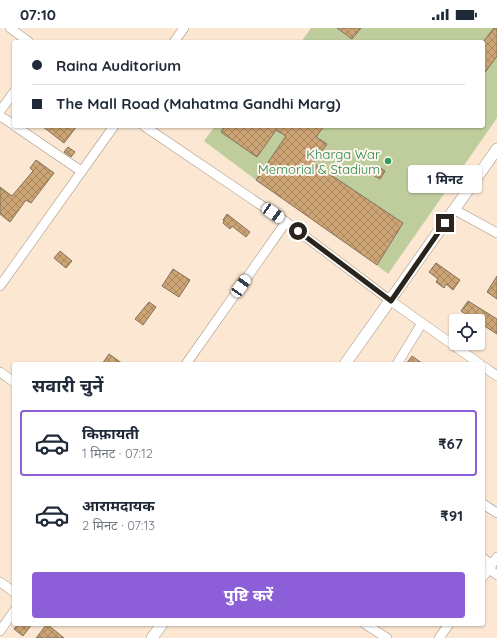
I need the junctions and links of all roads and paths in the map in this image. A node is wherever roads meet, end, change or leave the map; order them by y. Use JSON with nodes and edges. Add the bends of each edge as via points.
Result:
{"nodes":[{"id":1,"x":10,"y":28,"type":"edge"},
{"id":2,"x":184,"y":28,"type":"edge"},
{"id":3,"x":27,"y":40,"type":"edge"},
{"id":4,"x":175,"y":40,"type":"edge"},
{"id":5,"x":12,"y":95,"type":"edge"},
{"id":6,"x":0,"y":111,"type":"edge"},
{"id":7,"x":0,"y":116,"type":"edge"},
{"id":8,"x":12,"y":124,"type":"edge"},
{"id":9,"x":18,"y":128,"type":"edge"},
{"id":10,"x":113,"y":128,"type":"edge"},
{"id":11,"x":147,"y":128,"type":"edge"},
{"id":12,"x":497,"y":149,"type":"edge"},
{"id":13,"x":81,"y":171,"type":"junction"},
{"id":14,"x":455,"y":210,"type":"junction"},
{"id":15,"x":286,"y":222,"type":"junction"},
{"id":16,"x":497,"y":234,"type":"edge"},
{"id":17,"x":0,"y":286,"type":"edge"},
{"id":18,"x":391,"y":301,"type":"junction"},
{"id":19,"x":422,"y":323,"type":"junction"},
{"id":20,"x":187,"y":362,"type":"edge"},
{"id":21,"x":346,"y":362,"type":"edge"},
{"id":22,"x":398,"y":362,"type":"edge"},
{"id":23,"x":477,"y":362,"type":"edge"},
{"id":24,"x":485,"y":367,"type":"edge"},
{"id":25,"x":0,"y":372,"type":"edge"},
{"id":26,"x":497,"y":376,"type":"edge"},
{"id":27,"x":12,"y":381,"type":"edge"},
{"id":28,"x":485,"y":505,"type":"edge"},
{"id":29,"x":497,"y":513,"type":"edge"},
{"id":30,"x":492,"y":564,"type":"edge"},
{"id":31,"x":485,"y":574,"type":"edge"},
{"id":32,"x":497,"y":575,"type":"edge"},
{"id":33,"x":0,"y":582,"type":"edge"},
{"id":34,"x":12,"y":591,"type":"edge"},
{"id":35,"x":12,"y":614,"type":"edge"},
{"id":36,"x":161,"y":626,"type":"edge"},
{"id":37,"x":368,"y":626,"type":"edge"},
{"id":38,"x":448,"y":626,"type":"edge"},
{"id":39,"x":0,"y":631,"type":"edge"},
{"id":40,"x":152,"y":638,"type":"edge"},
{"id":41,"x":387,"y":638,"type":"edge"},
{"id":42,"x":439,"y":638,"type":"edge"}],
"edges":[{"from":1,"to":3,"type":"street"},
{"from":2,"to":4,"type":"street"},
{"from":5,"to":6,"type":"street"},
{"from":7,"to":8,"type":"street"},
{"from":9,"to":13,"type":"street"},
{"from":10,"to":13,"type":"street"},
{"from":11,"to":15,"type":"street"},
{"from":12,"to":14,"type":"street"},
{"from":13,"to":17,"type":"street"},
{"from":14,"to":16,"type":"street"},
{"from":14,"to":18,"type":"street"},
{"from":15,"to":18,"type":"street"},
{"from":15,"to":20,"type":"street"},
{"from":18,"to":19,"type":"street"},
{"from":18,"to":21,"type":"street"},
{"from":19,"to":22,"type":"street"},
{"from":19,"to":23,"type":"street"},
{"from":24,"to":26,"type":"street"},
{"from":25,"to":27,"type":"street"},
{"from":28,"to":29,"type":"street"},
{"from":30,"to":31,"type":"street"},
{"from":30,"to":32,"type":"street"},
{"from":33,"to":34,"type":"street"},
{"from":35,"to":39,"type":"street"},
{"from":36,"to":40,"type":"street"},
{"from":37,"to":41,"type":"street"},
{"from":38,"to":42,"type":"street"}]}
